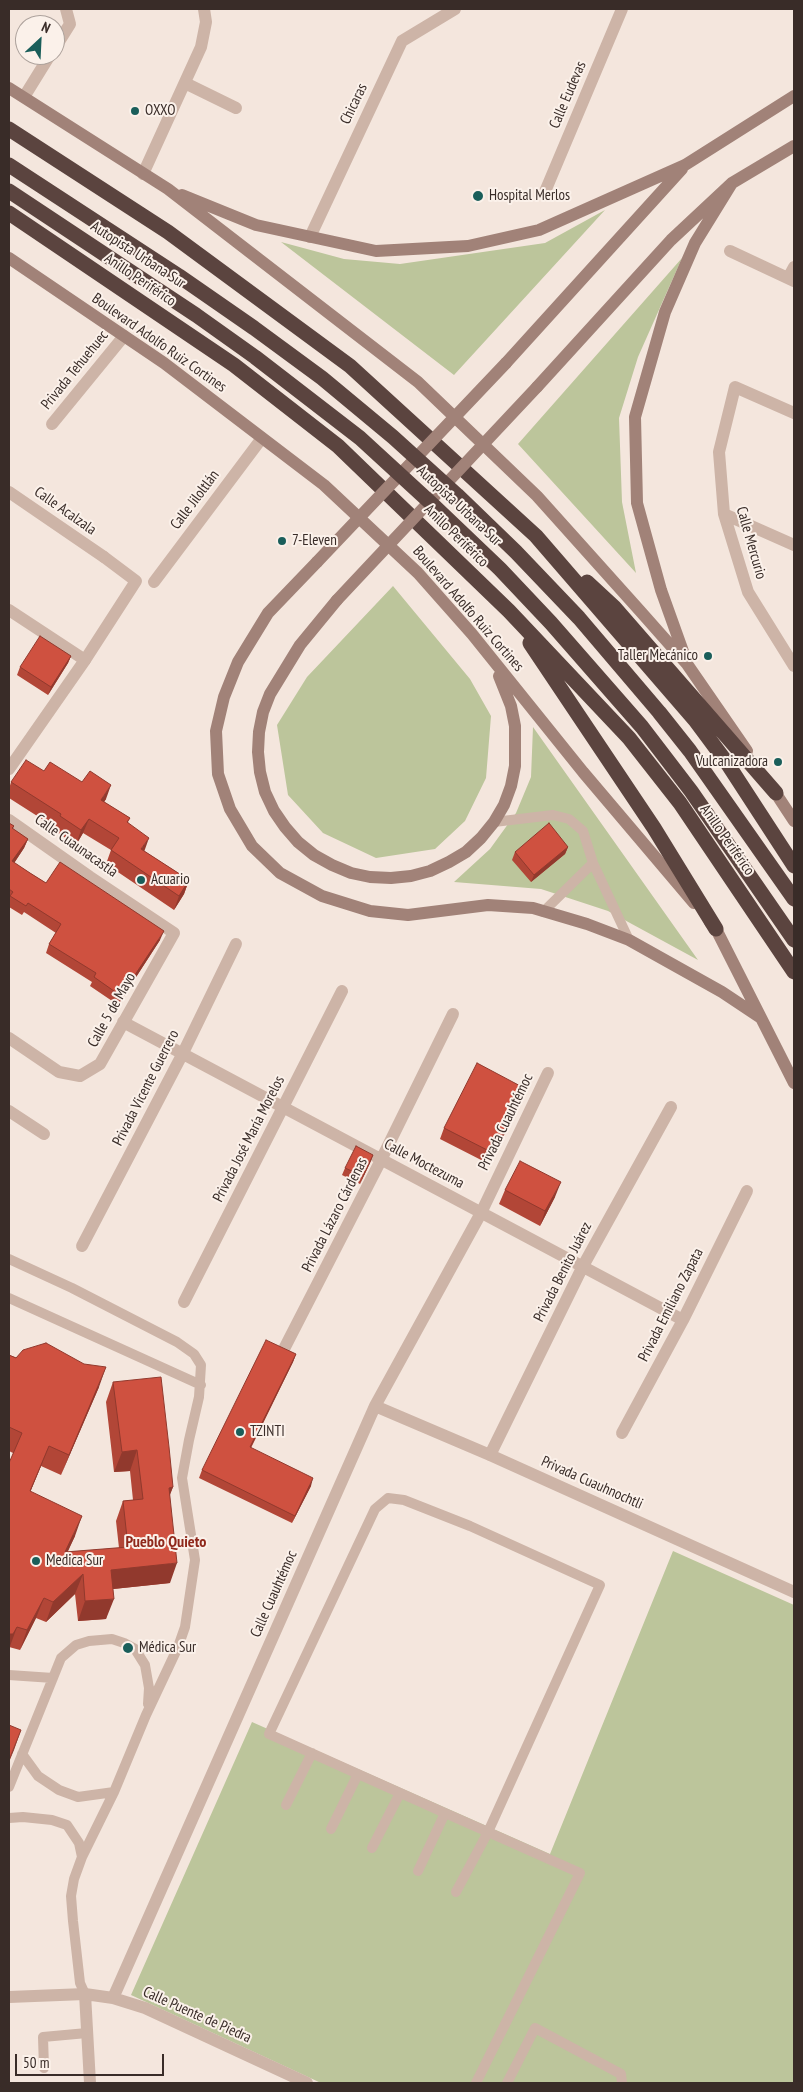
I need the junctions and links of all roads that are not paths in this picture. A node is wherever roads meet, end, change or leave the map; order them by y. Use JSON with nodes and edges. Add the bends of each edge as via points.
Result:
{"nodes":[{"id":1,"x":66,"y":9,"type":"edge"},
{"id":2,"x":204,"y":9,"type":"edge"},
{"id":3,"x":455,"y":9,"type":"edge"},
{"id":4,"x":622,"y":9,"type":"edge"},
{"id":5,"x":65,"y":32,"type":"edge"},
{"id":6,"x":44,"y":65,"type":"edge"},
{"id":7,"x":185,"y":83,"type":"junction"},
{"id":8,"x":9,"y":88,"type":"edge"},
{"id":9,"x":794,"y":96,"type":"edge"},
{"id":10,"x":24,"y":98,"type":"junction"},
{"id":11,"x":236,"y":108,"type":"dead end"},
{"id":12,"x":9,"y":129,"type":"edge"},
{"id":13,"x":794,"y":146,"type":"edge"},
{"id":14,"x":9,"y":165,"type":"edge"},
{"id":15,"x":685,"y":165,"type":"junction"},
{"id":16,"x":143,"y":174,"type":"junction"},
{"id":17,"x":732,"y":183,"type":"junction"},
{"id":18,"x":168,"y":190,"type":"junction"},
{"id":19,"x":9,"y":191,"type":"edge"},
{"id":20,"x":544,"y":194,"type":"dead end"},
{"id":21,"x":9,"y":213,"type":"edge"},
{"id":22,"x":310,"y":237,"type":"junction"},
{"id":23,"x":730,"y":251,"type":"dead end"},
{"id":24,"x":9,"y":258,"type":"edge"},
{"id":25,"x":792,"y":275,"type":"edge"},
{"id":26,"x":124,"y":336,"type":"junction"},
{"id":27,"x":794,"y":413,"type":"edge"},
{"id":28,"x":52,"y":424,"type":"dead end"},
{"id":29,"x":262,"y":438,"type":"junction"},
{"id":30,"x":9,"y":492,"type":"edge"},
{"id":31,"x":724,"y":514,"type":"junction"},
{"id":32,"x":536,"y":536,"type":"junction"},
{"id":33,"x":794,"y":545,"type":"edge"},
{"id":34,"x":154,"y":582,"type":"dead end"},
{"id":35,"x":9,"y":610,"type":"edge"},
{"id":36,"x":509,"y":611,"type":"junction"},
{"id":37,"x":472,"y":634,"type":"junction"},
{"id":38,"x":790,"y":656,"type":"edge"},
{"id":39,"x":85,"y":660,"type":"junction"},
{"id":40,"x":688,"y":664,"type":"junction"},
{"id":41,"x":794,"y":666,"type":"edge"},
{"id":42,"x":9,"y":768,"type":"edge"},
{"id":43,"x":776,"y":793,"type":"junction"},
{"id":44,"x":9,"y":820,"type":"edge"},
{"id":45,"x":794,"y":821,"type":"edge"},
{"id":46,"x":494,"y":822,"type":"junction"},
{"id":47,"x":593,"y":863,"type":"junction"},
{"id":48,"x":794,"y":866,"type":"edge"},
{"id":49,"x":794,"y":899,"type":"edge"},
{"id":50,"x":543,"y":912,"type":"junction"},
{"id":51,"x":716,"y":929,"type":"junction"},
{"id":52,"x":174,"y":933,"type":"joint"},
{"id":53,"x":629,"y":940,"type":"junction"},
{"id":54,"x":794,"y":940,"type":"edge"},
{"id":55,"x":236,"y":944,"type":"dead end"},
{"id":56,"x":794,"y":972,"type":"edge"},
{"id":57,"x":342,"y":991,"type":"dead end"},
{"id":58,"x":453,"y":1014,"type":"dead end"},
{"id":59,"x":762,"y":1019,"type":"junction"},
{"id":60,"x":123,"y":1022,"type":"junction"},
{"id":61,"x":9,"y":1038,"type":"edge"},
{"id":62,"x":183,"y":1053,"type":"junction"},
{"id":63,"x":548,"y":1073,"type":"dead end"},
{"id":64,"x":794,"y":1083,"type":"edge"},
{"id":65,"x":284,"y":1107,"type":"junction"},
{"id":66,"x":671,"y":1107,"type":"dead end"},
{"id":67,"x":9,"y":1111,"type":"edge"},
{"id":68,"x":44,"y":1134,"type":"dead end"},
{"id":69,"x":381,"y":1160,"type":"junction"},
{"id":70,"x":747,"y":1191,"type":"dead end"},
{"id":71,"x":481,"y":1212,"type":"junction"},
{"id":72,"x":82,"y":1246,"type":"dead end"},
{"id":73,"x":9,"y":1259,"type":"edge"},
{"id":74,"x":583,"y":1266,"type":"junction"},
{"id":75,"x":9,"y":1298,"type":"edge"},
{"id":76,"x":184,"y":1302,"type":"dead end"},
{"id":77,"x":683,"y":1320,"type":"junction"},
{"id":78,"x":284,"y":1349,"type":"edge"},
{"id":79,"x":202,"y":1385,"type":"junction"},
{"id":80,"x":374,"y":1406,"type":"junction"},
{"id":81,"x":622,"y":1433,"type":"dead end"},
{"id":82,"x":490,"y":1455,"type":"junction"},
{"id":83,"x":794,"y":1592,"type":"edge"},
{"id":84,"x":9,"y":1675,"type":"edge"},
{"id":85,"x":53,"y":1678,"type":"junction"},
{"id":86,"x":146,"y":1715,"type":"junction"},
{"id":87,"x":312,"y":1753,"type":"junction"},
{"id":88,"x":22,"y":1754,"type":"junction"},
{"id":89,"x":358,"y":1774,"type":"junction"},
{"id":90,"x":9,"y":1786,"type":"edge"},
{"id":91,"x":114,"y":1792,"type":"junction"},
{"id":92,"x":400,"y":1792,"type":"junction"},
{"id":93,"x":286,"y":1805,"type":"dead end"},
{"id":94,"x":444,"y":1813,"type":"junction"},
{"id":95,"x":9,"y":1818,"type":"edge"},
{"id":96,"x":331,"y":1829,"type":"dead end"},
{"id":97,"x":488,"y":1832,"type":"junction"},
{"id":98,"x":372,"y":1848,"type":"dead end"},
{"id":99,"x":82,"y":1857,"type":"junction"},
{"id":100,"x":418,"y":1871,"type":"dead end"},
{"id":101,"x":456,"y":1892,"type":"dead end"},
{"id":102,"x":85,"y":1994,"type":"junction"},
{"id":103,"x":9,"y":1997,"type":"edge"},
{"id":104,"x":113,"y":1998,"type":"junction"},
{"id":105,"x":86,"y":2033,"type":"junction"},
{"id":106,"x":44,"y":2068,"type":"dead end"},
{"id":107,"x":90,"y":2083,"type":"edge"},
{"id":108,"x":307,"y":2083,"type":"edge"},
{"id":109,"x":476,"y":2083,"type":"edge"},
{"id":110,"x":507,"y":2083,"type":"edge"},
{"id":111,"x":622,"y":2083,"type":"edge"}],
"edges":[{"from":1,"to":5,"type":"street","via":[[70,24]]},
{"from":2,"to":7,"type":"street","via":[[206,22],[201,47]]},
{"from":3,"to":22,"type":"street","name":"Chicaras","via":[[402,42]]},
{"from":4,"to":20,"type":"street","name":"Calle Eudevas"},
{"from":6,"to":10,"type":"street"},
{"from":7,"to":11,"type":"street"},
{"from":7,"to":16,"type":"street"},
{"from":8,"to":10,"type":"main road"},
{"from":9,"to":15,"type":"main road"},
{"from":10,"to":16,"type":"main road"},
{"from":12,"to":32,"type":"highway","via":[[168,232],[350,366]]},
{"from":13,"to":17,"type":"main road"},
{"from":14,"to":49,"type":"highway","name":"Autopista Urbana Sur","bridge":true,"via":[[269,339],[329,384],[457,495],[579,618],[659,712]]},
{"from":15,"to":22,"type":"main road","via":[[539,230],[468,246],[376,251]]},
{"from":15,"to":50,"type":"main road","bridge":true,"via":[[506,363],[268,613],[238,662],[224,697],[216,731],[218,774],[230,809],[252,846],[280,872],[322,896],[370,911],[408,915],[488,905],[533,908]]},
{"from":16,"to":18,"type":"main road"},
{"from":17,"to":40,"type":"main road","via":[[696,243],[665,312],[635,418],[637,503]]},
{"from":17,"to":46,"type":"main road","bridge":true,"via":[[671,240],[317,622],[284,669],[263,712],[258,752],[260,772],[274,811],[298,842],[332,865],[370,877],[391,878],[430,871],[466,852]]},
{"from":18,"to":22,"type":"main road","via":[[256,225]]},
{"from":18,"to":40,"type":"main road","via":[[418,382],[537,496]]},
{"from":19,"to":54,"type":"highway","name":"Autopista Urbana Sur","bridge":true,"via":[[263,363],[360,438],[433,505],[551,623],[642,727],[692,791]]},
{"from":21,"to":36,"type":"highway","name":"Anillo Periférico","via":[[234,365],[338,446]]},
{"from":23,"to":25,"type":"street"},
{"from":24,"to":26,"type":"main road","name":"Boulevard Adolfo Ruiz Cortines"},
{"from":26,"to":28,"type":"street","name":"Privada Tehuehuec"},
{"from":26,"to":29,"type":"main road","name":"Boulevard Adolfo Ruiz Cortines"},
{"from":27,"to":31,"type":"street","name":"Calle Mercurio","via":[[735,387],[719,452]]},
{"from":29,"to":34,"type":"street","name":"Calle Jiloltlán"},
{"from":29,"to":37,"type":"main road","name":"Boulevard Adolfo Ruiz Cortines","via":[[324,485],[418,573]]},
{"from":30,"to":39,"type":"street","name":"Calle Acalzala","via":[[136,581]]},
{"from":31,"to":33,"type":"street"},
{"from":31,"to":38,"type":"street","name":"Calle Mercurio","via":[[748,592]]},
{"from":32,"to":43,"type":"highway","via":[[614,607]]},
{"from":32,"to":48,"type":"highway","via":[[695,720]]},
{"from":35,"to":39,"type":"street"},
{"from":36,"to":51,"type":"highway","via":[[654,828]]},
{"from":36,"to":56,"type":"highway","name":"Anillo Periférico","via":[[629,738],[680,803]]},
{"from":37,"to":46,"type":"main road","via":[[502,680],[515,726],[515,766],[511,786]]},
{"from":37,"to":51,"type":"main road","name":"Boulevard Adolfo Ruiz Cortines"},
{"from":38,"to":41,"type":"street","name":"Calle Mercurio"},
{"from":39,"to":42,"type":"street"},
{"from":40,"to":43,"type":"main road"},
{"from":43,"to":45,"type":"main road"},
{"from":44,"to":52,"type":"street","name":"Calle Cuaunacastla"},
{"from":46,"to":47,"type":"lane","via":[[553,815],[569,819],[583,831]]},
{"from":47,"to":50,"type":"lane"},
{"from":47,"to":53,"type":"lane"},
{"from":50,"to":53,"type":"main road"},
{"from":51,"to":59,"type":"main road","name":"Boulevard Adolfo Ruiz Cortines"},
{"from":52,"to":60,"type":"street","name":"Calle 5 de Mayo"},
{"from":53,"to":59,"type":"main road","via":[[722,992]]},
{"from":55,"to":62,"type":"street","name":"Privada Vicente Guerrero"},
{"from":57,"to":65,"type":"street","name":"Privada José María Morelos"},
{"from":58,"to":69,"type":"street","name":"Privada Lázaro Cárdenas"},
{"from":59,"to":64,"type":"main road","name":"Boulevard Adolfo Ruiz Cortines"},
{"from":60,"to":61,"type":"street","name":"Calle 5 de Mayo","via":[[100,1064],[80,1076],[59,1072]]},
{"from":60,"to":62,"type":"street","name":"Calle Moctezuma"},
{"from":62,"to":65,"type":"street","name":"Calle Moctezuma"},
{"from":62,"to":72,"type":"street","name":"Privada Vicente Guerrero"},
{"from":63,"to":71,"type":"street","name":"Privada Cuauhtémoc"},
{"from":65,"to":69,"type":"street","name":"Calle Moctezuma"},
{"from":65,"to":76,"type":"street","name":"Privada José María Morelos"},
{"from":66,"to":74,"type":"street","name":"Privada Benito Juárez"},
{"from":67,"to":68,"type":"street"},
{"from":69,"to":71,"type":"street","name":"Calle Moctezuma"},
{"from":69,"to":78,"type":"street","name":"Privada Lázaro Cárdenas"},
{"from":70,"to":77,"type":"street","name":"Privada Emiliano Zapata"},
{"from":71,"to":74,"type":"street","name":"Calle Moctezuma"},
{"from":71,"to":80,"type":"street","name":"Calle Cuauhtémoc"},
{"from":73,"to":79,"type":"lane","via":[[177,1342],[198,1359]]},
{"from":74,"to":77,"type":"street","name":"Calle Moctezuma"},
{"from":74,"to":82,"type":"street","name":"Privada Benito Juárez"},
{"from":75,"to":79,"type":"lane"},
{"from":77,"to":81,"type":"street","name":"Privada Emiliano Zapata"},
{"from":79,"to":86,"type":"lane","via":[[182,1478],[195,1560],[185,1627]]},
{"from":80,"to":82,"type":"street","name":"Privada Cuauhnochtli"},
{"from":80,"to":104,"type":"street","name":"Calle Cuauhtémoc"},
{"from":82,"to":83,"type":"street","name":"Privada Cuauhnochtli"},
{"from":84,"to":85,"type":"lane"},
{"from":85,"to":86,"type":"lane","via":[[61,1658],[76,1645],[112,1639],[124,1643],[134,1649],[145,1665],[149,1688]]},
{"from":85,"to":88,"type":"lane"},
{"from":86,"to":91,"type":"lane"},
{"from":87,"to":89,"type":"lane"},
{"from":87,"to":93,"type":"lane"},
{"from":87,"to":97,"type":"lane","via":[[269,1734],[375,1509],[388,1498],[404,1500],[515,1546],[600,1585]]},
{"from":88,"to":90,"type":"lane"},
{"from":88,"to":91,"type":"lane","via":[[38,1776],[59,1790],[78,1797]]},
{"from":89,"to":92,"type":"lane"},
{"from":89,"to":96,"type":"lane"},
{"from":91,"to":99,"type":"lane"},
{"from":92,"to":94,"type":"lane"},
{"from":92,"to":98,"type":"lane"},
{"from":94,"to":97,"type":"lane"},
{"from":94,"to":100,"type":"lane"},
{"from":95,"to":99,"type":"lane","via":[[52,1820],[66,1825],[79,1843]]},
{"from":97,"to":101,"type":"lane"},
{"from":97,"to":109,"type":"lane","via":[[580,1873]]},
{"from":99,"to":102,"type":"lane","via":[[71,1896],[80,1983]]},
{"from":102,"to":103,"type":"street","name":"Calle Puente de Piedra"},
{"from":102,"to":104,"type":"street","name":"Calle Puente de Piedra"},
{"from":102,"to":105,"type":"street"},
{"from":104,"to":108,"type":"street","name":"Calle Puente de Piedra","via":[[146,2008]]},
{"from":105,"to":106,"type":"lane","via":[[43,2037]]},
{"from":105,"to":107,"type":"street"},
{"from":110,"to":111,"type":"lane","via":[[535,2028],[620,2074]]}]}
